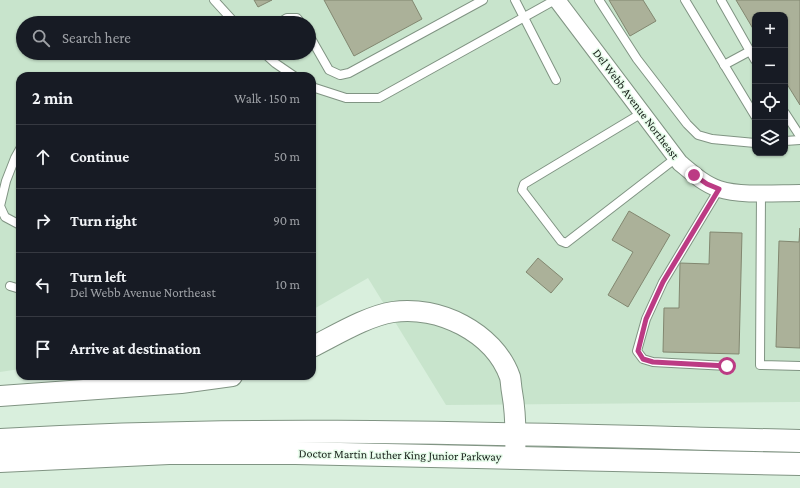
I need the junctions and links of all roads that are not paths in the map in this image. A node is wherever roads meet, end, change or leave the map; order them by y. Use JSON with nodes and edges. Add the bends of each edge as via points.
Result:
{"nodes":[{"id":1,"x":214,"y":0,"type":"edge"},
{"id":2,"x":483,"y":0,"type":"edge"},
{"id":3,"x":515,"y":0,"type":"edge"},
{"id":4,"x":556,"y":0,"type":"edge"},
{"id":5,"x":600,"y":0,"type":"edge"},
{"id":6,"x":685,"y":0,"type":"edge"},
{"id":7,"x":721,"y":0,"type":"edge"},
{"id":8,"x":229,"y":16,"type":"edge"},
{"id":9,"x":524,"y":17,"type":"junction"},
{"id":10,"x":316,"y":47,"type":"edge"},
{"id":11,"x":750,"y":51,"type":"junction"},
{"id":12,"x":752,"y":55,"type":"edge"},
{"id":13,"x":272,"y":60,"type":"edge"},
{"id":14,"x":724,"y":65,"type":"junction"},
{"id":15,"x":288,"y":72,"type":"edge"},
{"id":16,"x":556,"y":80,"type":"dead end"},
{"id":17,"x":316,"y":88,"type":"edge"},
{"id":18,"x":752,"y":111,"type":"edge"},
{"id":19,"x":642,"y":113,"type":"junction"},
{"id":20,"x":788,"y":118,"type":"edge"},
{"id":21,"x":800,"y":136,"type":"edge"},
{"id":22,"x":800,"y":140,"type":"edge"},
{"id":23,"x":788,"y":141,"type":"edge"},
{"id":24,"x":752,"y":143,"type":"edge"},
{"id":25,"x":16,"y":156,"type":"edge"},
{"id":26,"x":676,"y":158,"type":"junction"},
{"id":27,"x":719,"y":189,"type":"junction"},
{"id":28,"x":761,"y":192,"type":"junction"},
{"id":29,"x":800,"y":193,"type":"edge"},
{"id":30,"x":16,"y":223,"type":"edge"},
{"id":31,"x":10,"y":286,"type":"dead end"},
{"id":32,"x":16,"y":288,"type":"edge"},
{"id":33,"x":316,"y":344,"type":"edge"},
{"id":34,"x":727,"y":366,"type":"dead end"},
{"id":35,"x":800,"y":366,"type":"edge"},
{"id":36,"x":170,"y":380,"type":"edge"},
{"id":37,"x":0,"y":396,"type":"edge"},
{"id":38,"x":516,"y":435,"type":"junction"},
{"id":39,"x":0,"y":440,"type":"edge"},
{"id":40,"x":800,"y":441,"type":"edge"},
{"id":41,"x":515,"y":458,"type":"junction"},
{"id":42,"x":0,"y":461,"type":"edge"},
{"id":43,"x":800,"y":464,"type":"edge"}],
"edges":[{"from":1,"to":8,"type":"lane"},
{"from":2,"to":10,"type":"lane","via":[[349,73],[340,75],[329,70]]},
{"from":3,"to":9,"type":"lane"},
{"from":4,"to":9,"type":"lane"},
{"from":4,"to":19,"type":"street","name":"Del Webb Avenue Northeast"},
{"from":5,"to":24,"type":"lane","via":[[637,59],[687,124],[698,134],[712,139]]},
{"from":6,"to":14,"type":"lane"},
{"from":7,"to":11,"type":"lane"},
{"from":9,"to":16,"type":"lane"},
{"from":9,"to":17,"type":"lane","via":[[379,98],[346,98]]},
{"from":11,"to":12,"type":"lane"},
{"from":11,"to":14,"type":"lane"},
{"from":13,"to":15,"type":"lane"},
{"from":14,"to":18,"type":"lane"},
{"from":19,"to":26,"type":"street","name":"Del Webb Avenue Northeast"},
{"from":19,"to":26,"type":"lane","via":[[524,184],[522,190],[561,241],[566,243]]},
{"from":20,"to":21,"type":"lane"},
{"from":22,"to":23,"type":"lane"},
{"from":25,"to":30,"type":"lane","via":[[0,206],[5,217]]},
{"from":26,"to":27,"type":"street","name":"Del Webb Avenue Northeast","via":[[694,175]]},
{"from":27,"to":28,"type":"street","name":"Del Webb Avenue Northeast"},
{"from":27,"to":34,"type":"lane","via":[[663,282],[646,319],[638,351],[643,359],[653,362]]},
{"from":28,"to":29,"type":"street","name":"Del Webb Avenue Northeast"},
{"from":28,"to":35,"type":"lane","via":[[760,365]]},
{"from":31,"to":32,"type":"lane"},
{"from":33,"to":38,"type":"street","via":[[369,319],[393,312],[433,313],[452,319],[488,343],[510,377],[516,415]]},
{"from":36,"to":37,"type":"street"},
{"from":38,"to":39,"type":"highway","name":"Doctor Martin Luther King Junior Parkway","via":[[287,431],[153,433]]},
{"from":38,"to":40,"type":"highway","name":"Doctor Martin Luther King Junior Parkway"},
{"from":38,"to":41,"type":"street"},
{"from":41,"to":42,"type":"highway","name":"Doctor Martin Luther King Junior Parkway","via":[[169,453]]},
{"from":41,"to":43,"type":"highway","name":"Doctor Martin Luther King Junior Parkway"}]}
